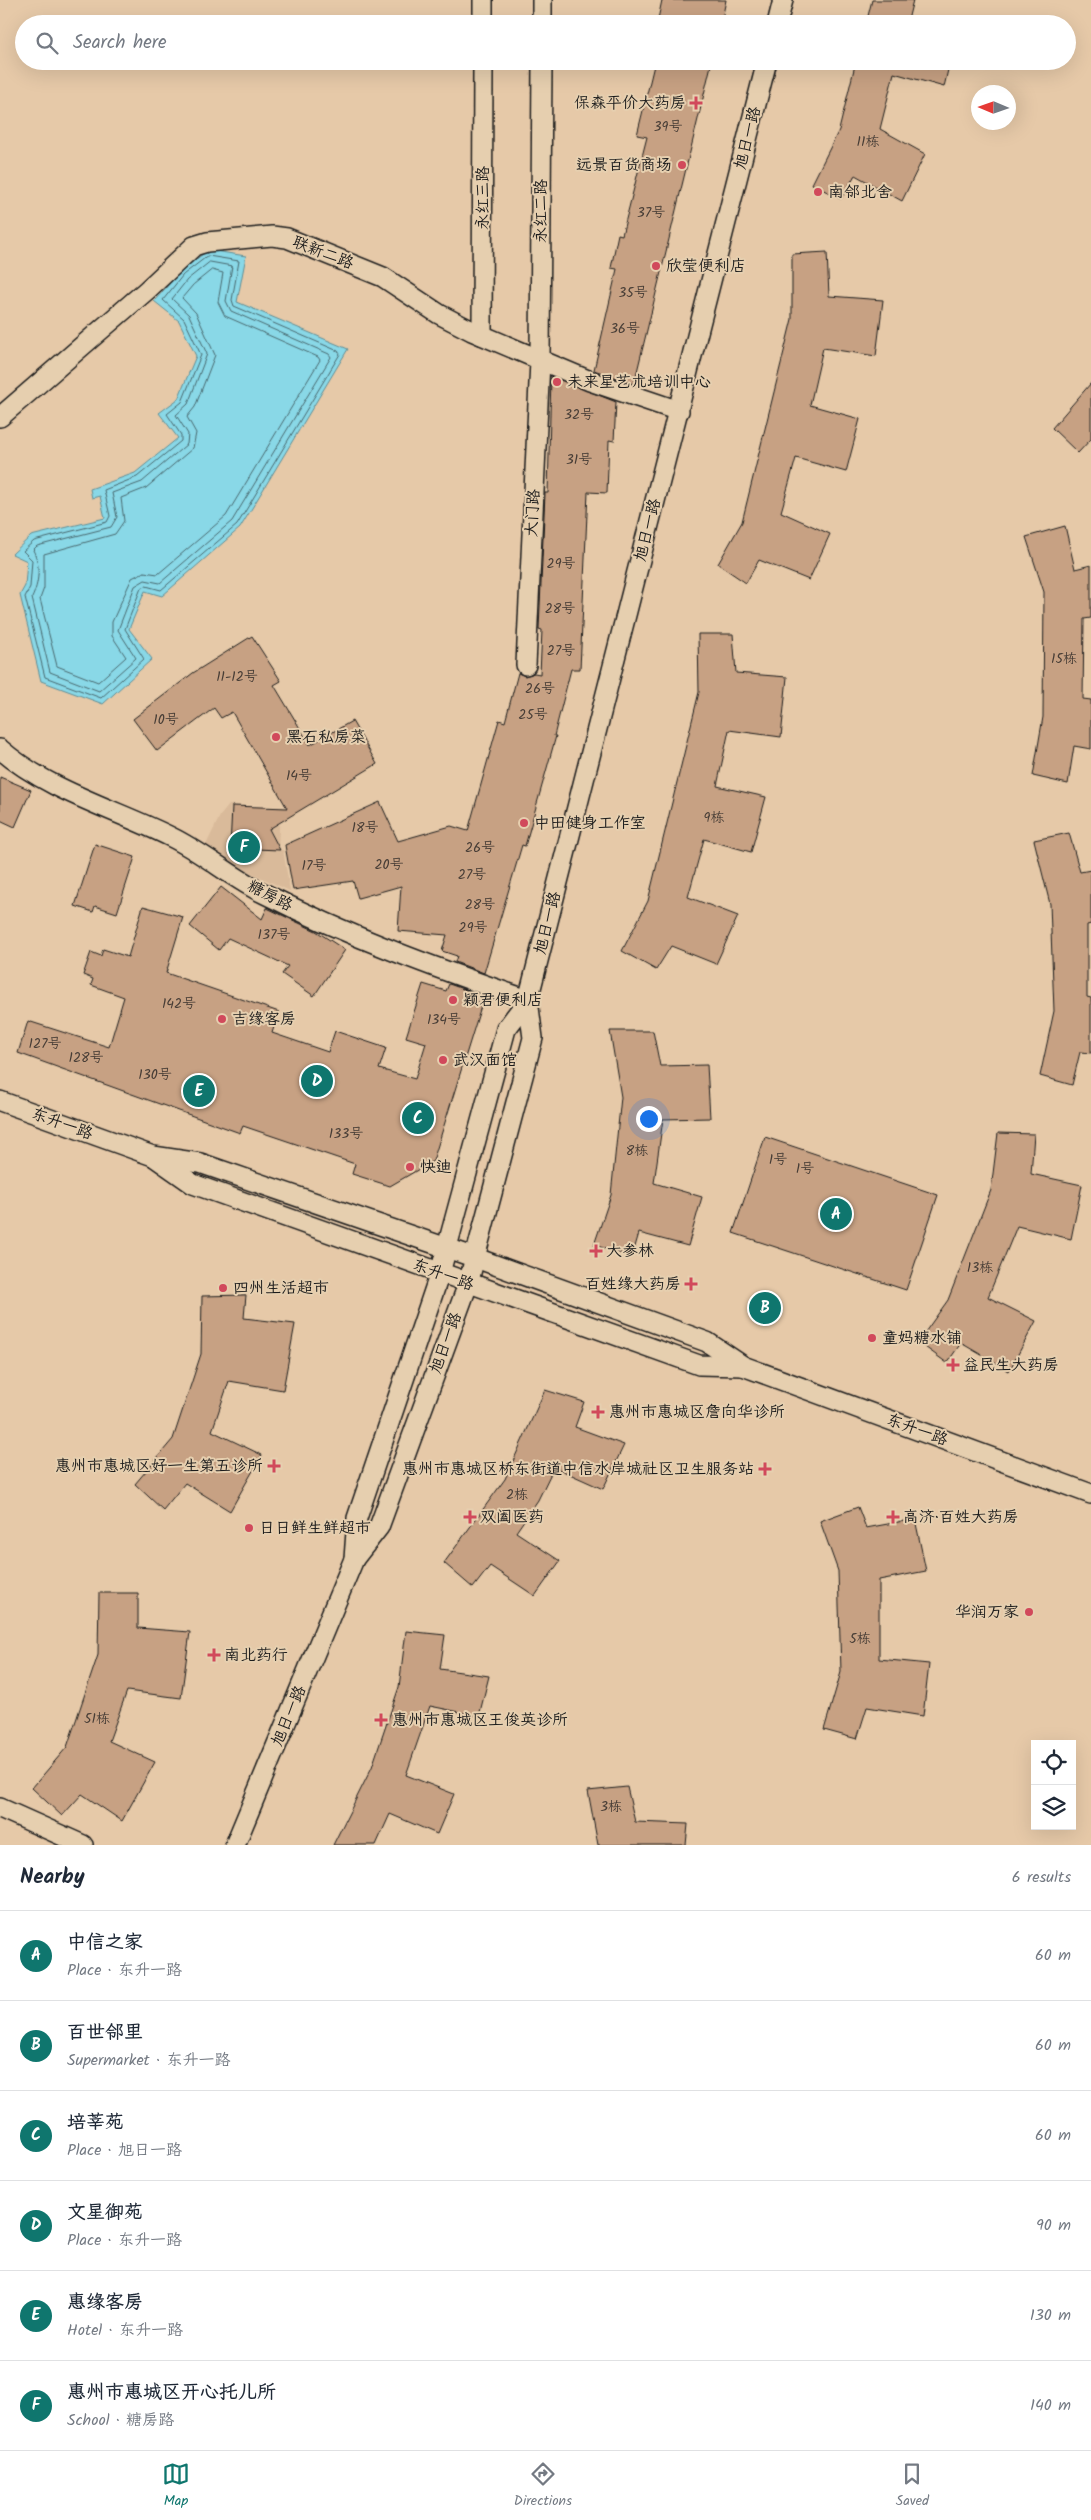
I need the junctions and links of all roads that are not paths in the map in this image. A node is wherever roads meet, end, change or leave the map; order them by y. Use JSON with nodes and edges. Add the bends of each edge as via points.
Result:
{"nodes":[{"id":1,"x":483,"y":0,"type":"edge"},
{"id":2,"x":542,"y":0,"type":"edge"},
{"id":3,"x":783,"y":0,"type":"edge"},
{"id":4,"x":483,"y":15,"type":"edge"},
{"id":5,"x":542,"y":15,"type":"edge"},
{"id":6,"x":779,"y":15,"type":"edge"},
{"id":7,"x":483,"y":70,"type":"edge"},
{"id":8,"x":542,"y":70,"type":"edge"},
{"id":9,"x":765,"y":70,"type":"edge"},
{"id":10,"x":482,"y":335,"type":"junction"},
{"id":11,"x":540,"y":361,"type":"junction"},
{"id":12,"x":679,"y":410,"type":"junction"},
{"id":13,"x":0,"y":417,"type":"edge"},
{"id":14,"x":526,"y":665,"type":"dead end"},
{"id":15,"x":0,"y":749,"type":"edge"},
{"id":16,"x":528,"y":1000,"type":"junction"},
{"id":17,"x":0,"y":1101,"type":"edge"},
{"id":18,"x":153,"y":1156,"type":"junction"},
{"id":19,"x":448,"y":1248,"type":"junction"},
{"id":20,"x":476,"y":1258,"type":"junction"},
{"id":21,"x":440,"y":1274,"type":"junction"},
{"id":22,"x":468,"y":1284,"type":"junction"},
{"id":23,"x":743,"y":1366,"type":"junction"},
{"id":24,"x":1091,"y":1494,"type":"edge"},
{"id":25,"x":354,"y":1559,"type":"junction"},
{"id":26,"x":0,"y":1808,"type":"edge"},
{"id":27,"x":83,"y":1845,"type":"edge"},
{"id":28,"x":235,"y":1845,"type":"edge"}],
"edges":[{"from":1,"to":4,"type":"street"},
{"from":2,"to":5,"type":"street"},
{"from":3,"to":6,"type":"street"},
{"from":7,"to":10,"type":"street","name":"永红三路"},
{"from":8,"to":11,"type":"street","name":"永红二路"},
{"from":9,"to":12,"type":"street","name":"旭日一路"},
{"from":10,"to":11,"type":"street","name":"联新二路"},
{"from":10,"to":13,"type":"street","name":"联新二路","via":[[439,314],[383,277],[287,238],[272,236],[206,242],[189,250]]},
{"from":11,"to":12,"type":"street","name":"联新二路"},
{"from":11,"to":14,"type":"street","name":"大门路"},
{"from":12,"to":16,"type":"street","name":"旭日一路"},
{"from":15,"to":16,"type":"street","name":"糖房路","via":[[51,782],[185,844],[267,896],[399,954]]},
{"from":16,"to":19,"type":"street","name":"旭日一路","via":[[506,1029]]},
{"from":16,"to":20,"type":"street","name":"旭日一路","via":[[533,1038]]},
{"from":17,"to":18,"type":"street","name":"东升一路"},
{"from":18,"to":19,"type":"street","name":"东升一路","via":[[200,1163]]},
{"from":18,"to":21,"type":"street","name":"东升一路","via":[[193,1184]]},
{"from":19,"to":20,"type":"street","name":"东升一路"},
{"from":19,"to":21,"type":"street","name":"旭日一路"},
{"from":20,"to":22,"type":"street","name":"旭日一路"},
{"from":20,"to":23,"type":"street","name":"东升一路","via":[[707,1342]]},
{"from":21,"to":22,"type":"street","name":"东升一路"},
{"from":21,"to":25,"type":"street","name":"旭日一路","via":[[357,1518]]},
{"from":22,"to":23,"type":"street","name":"东升一路","via":[[699,1365]]},
{"from":22,"to":25,"type":"street","name":"旭日一路","via":[[379,1527]]},
{"from":23,"to":24,"type":"street","name":"东升一路"},
{"from":25,"to":28,"type":"street","name":"旭日一路"},
{"from":26,"to":27,"type":"street"}]}
